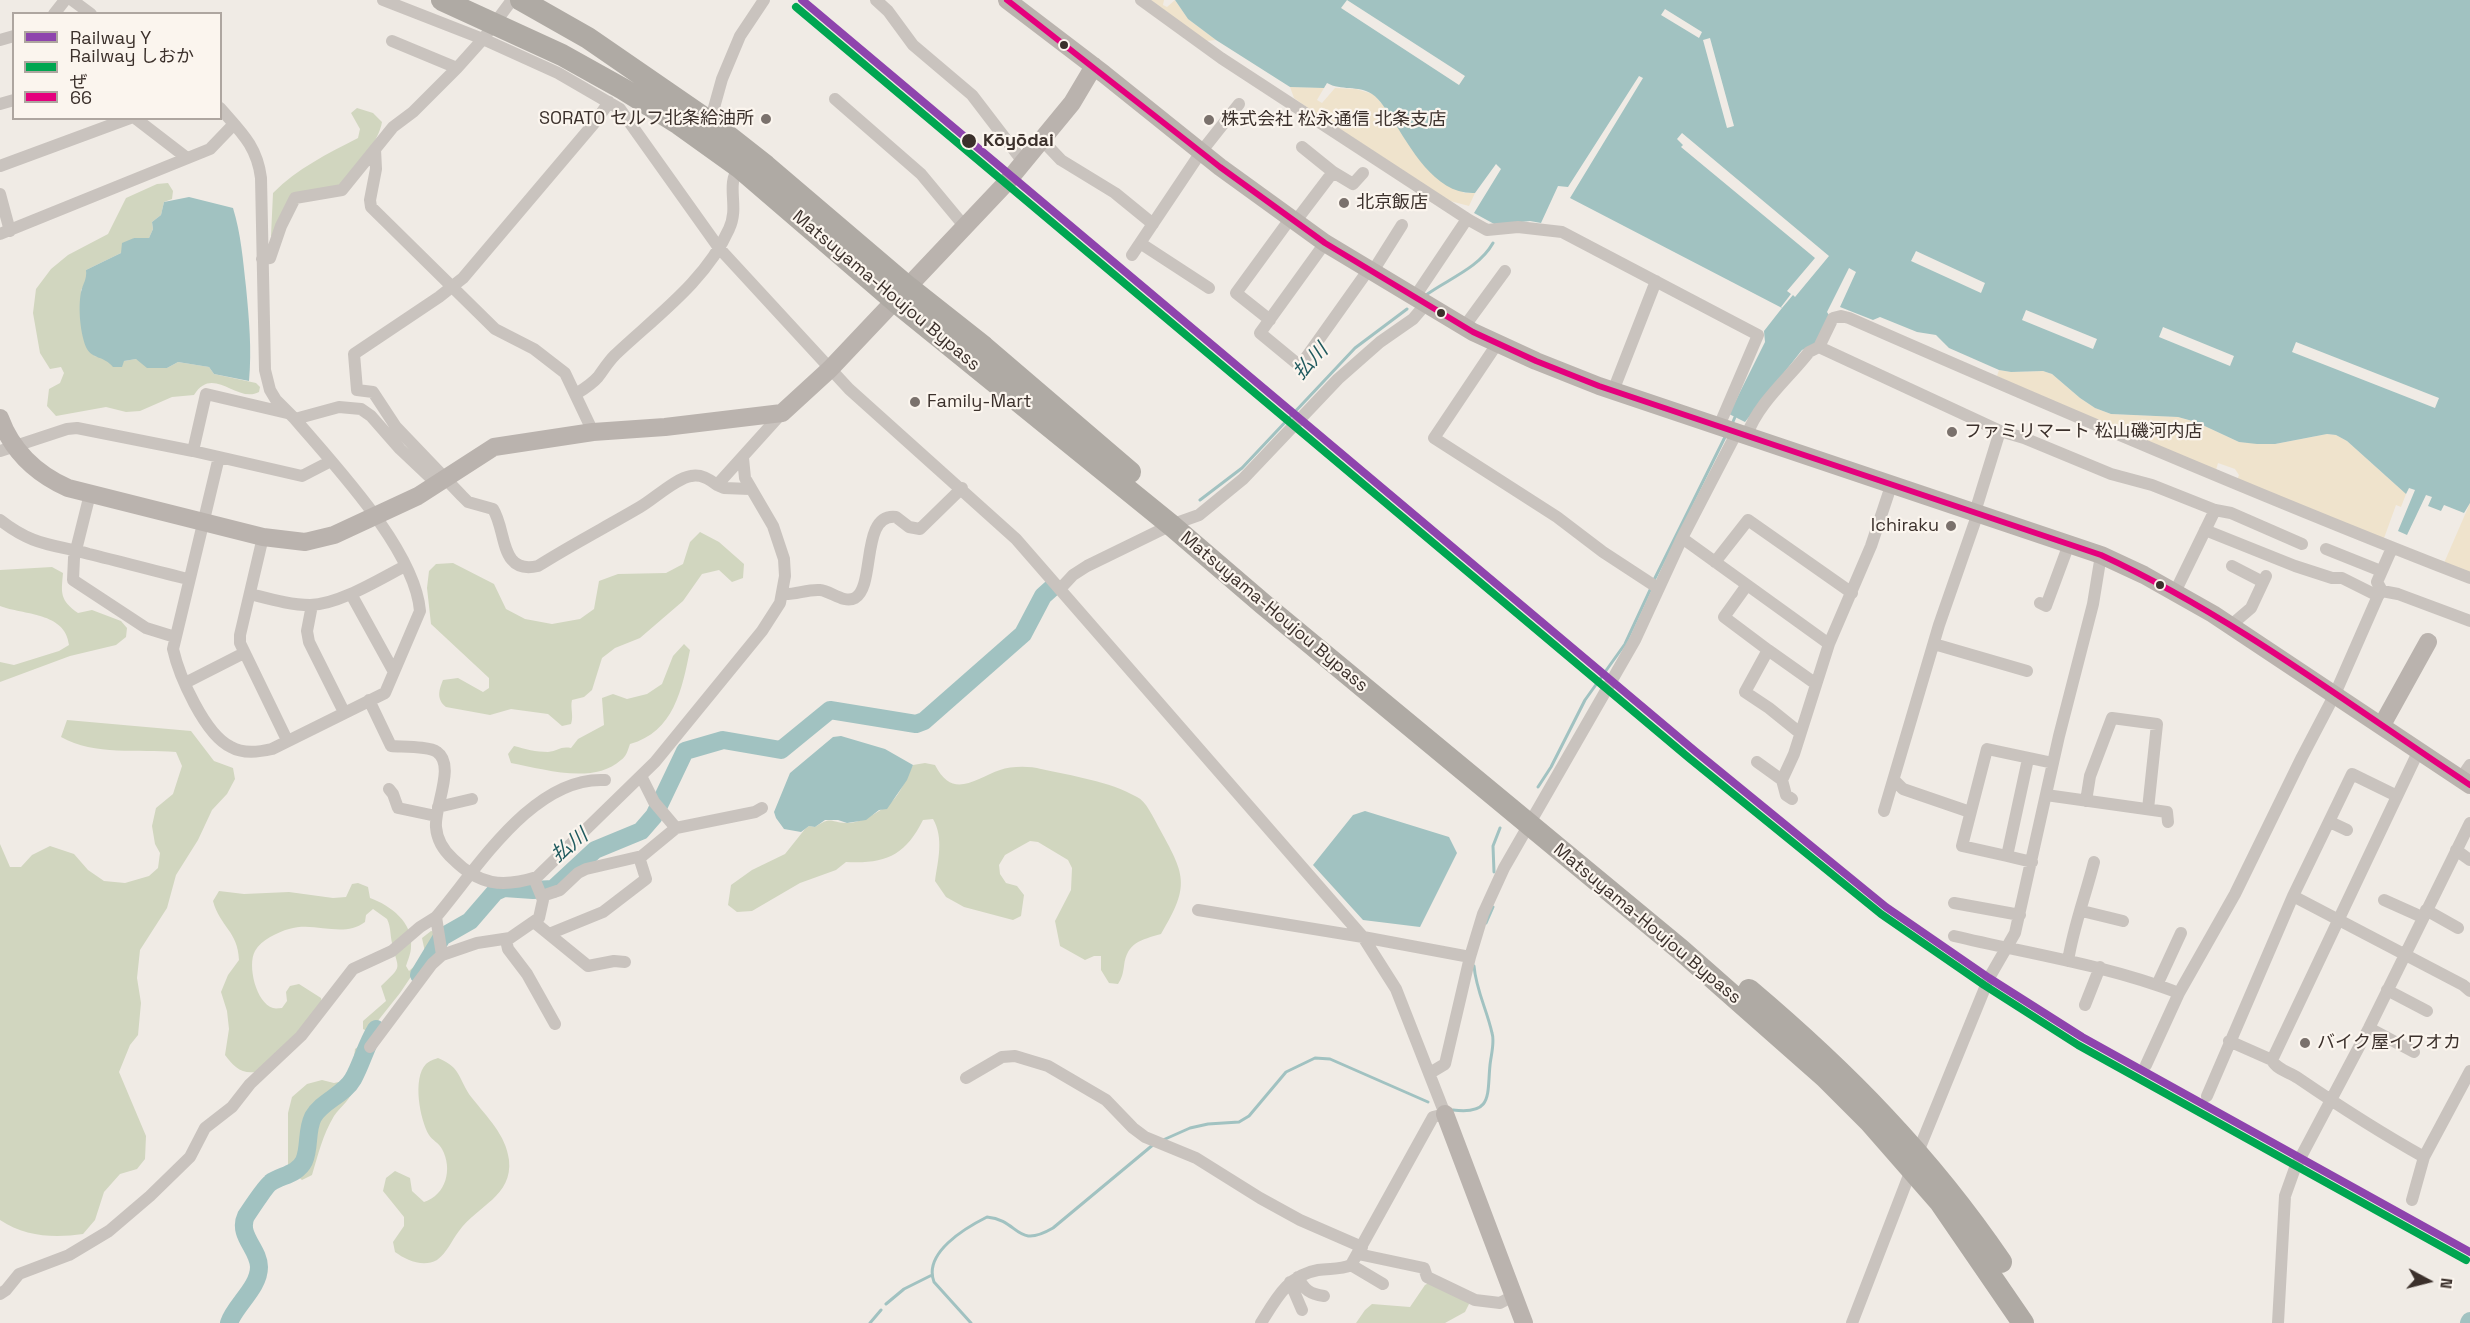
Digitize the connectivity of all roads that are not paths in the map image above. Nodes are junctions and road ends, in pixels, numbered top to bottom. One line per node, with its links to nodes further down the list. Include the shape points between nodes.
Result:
1 (65, 0): 11 (street)
2 (72, 0): 12 (street)
3 (383, 0): 13 (street)
4 (442, 0): 13 (highway, Matsuyama-Houjou Bypass)
5 (512, 0): 13 (street)
6 (521, 0): 23 (highway, Matsuyama-Houjou Bypass, via 588,38)
7 (764, 0): 23 (street, via 740,36)
8 (876, 0): 30 (street, via 913,45 972,95)
9 (1007, 0): 15 (main road)
10 (1141, 0): 36 (street, via 1221,58)
11 (56, 12)
12 (88, 12)
13 (489, 31): 16 (street); 18 (highway, Matsuyama-Houjou Bypass, via 562,54)
14 (392, 41): 16 (street)
15 (1094, 66): 25 (main road, via 1072,103); 28 (main road)
16 (457, 68): 27 (street, via 393,127)
17 (835, 99): 40 (street, via 921,174)
18 (620, 102): 32 (highway, Matsuyama-Houjou Bypass, via 679,124); 44 (street); 50 (street, via 596,121 464,278)
19 (1239, 104): 28 (street)
20 (222, 110): 24 (street)
21 (125, 120): 31 (street)
22 (138, 120): 29 (street)
23 (710, 122): 52 (highway, Matsuyama-Houjou Bypass, via 766,166)
24 (234, 124): 29 (street, via 210,149); 46 (street, via 258,160)
25 (1042, 140): 30 (main road); 38 (street, via 1061,160 1115,193)
26 (1302, 147): 33 (street)
27 (375, 149): 46 (street, via 342,190 294,198 270,258); 50 (street, via 371,207)
28 (1201, 152): 37 (main road); 38 (street)
29 (187, 158): 41 (street)
30 (1024, 163): 40 (main road)
31 (0, 166)
32 (739, 167): 44 (street, via 732,183 735,212); 52 (highway, Matsuyama-Houjou Bypass)
33 (1333, 172): 34 (street, via 1353,184); 37 (street)
34 (1363, 173)
35 (0, 194): 41 (street)
36 (1467, 219): 49 (street, via 1487,230 1518,227 1562,232); 53 (street)
37 (1292, 220): 43 (main road); 54 (street, via 1236,293)
38 (1153, 224): 42 (street)
39 (1402, 225): 47 (street)
40 (965, 226): 52 (main road)
41 (5, 232)
42 (1140, 243): 45 (street); 51 (street)
43 (1325, 243): 47 (main road); 54 (street)
44 (719, 248): 58 (street); 60 (street, via 674,302)
45 (1132, 255)
46 (262, 259): 62 (street, via 266,370 270,390)
47 (1371, 270): 53 (main road); 54 (street, via 1300,366 1260,333)
48 (1505, 271): 55 (street)
49 (1656, 281): 59 (street); 64 (street, via 1758,335)
50 (451, 287): 60 (street, via 495,329 534,348 566,373); 72 (street, via 354,354 357,390 373,392)
51 (1209, 288)
52 (902, 295): 58 (main road); 83 (highway, Matsuyama-Houjou Bypass, via 984,347)
53 (1420, 301): 55 (main road); 83 (street, via 1413,319 1338,379 1243,479 1199,515)
54 (1270, 320)
55 (1464, 327): 56 (main road)
56 (1497, 344): 59 (main road); 100 (street, via 1434,438)
57 (1819, 347): 64 (street, via 1809,352 1750,426); 65 (street); 89 (street, via 1833,318 1849,318)
58 (830, 369): 61 (main road); 75 (street)
59 (1613, 391): 64 (main road)
60 (576, 394): 66 (street)
61 (782, 413): 66 (main road); 70 (street)
62 (291, 416): 68 (street, via 206,394); 71 (street); 72 (street, via 339,407 361,409 400,449)
63 (0, 418): 67 (main road)
64 (1733, 430): 73 (main road); 86 (street)
65 (2000, 431): 78 (street); 79 (street)
66 (593, 432): 72 (main road, via 494,447)
67 (7, 449): 68 (street, via 77,428); 77 (main road, via 49,479)
68 (192, 451): 69 (street)
69 (219, 457): 71 (street, via 302,476); 82 (street)
70 (742, 458): 74 (street); 76 (street)
71 (331, 461): 80 (street)
72 (441, 481): 74 (street, via 468,502 493,509 510,560 529,568 639,508 683,478 703,476); 80 (main road)
73 (1892, 483): 79 (main road); 103 (street)
74 (717, 485): 76 (street)
75 (962, 488): 101 (street, via 1016,539); 107 (street, via 920,529 909,527 896,517 884,519 868,552 862,587 852,600 821,590)
76 (750, 489): 107 (street, via 780,544 785,576)
77 (90, 494): 82 (main road); 91 (street)
78 (2215, 510): 84 (street); 88 (street, via 2231,513)
79 (1977, 512): 87 (main road); 115 (street)
80 (376, 516): 85 (main road, via 321,539 293,542); 94 (street)
81 (0, 520): 91 (street, via 36,543)
82 (202, 522): 85 (main road); 98 (street)
83 (1179, 523): 101 (street, via 1087,566); 148 (highway, Matsuyama-Houjou Bypass)
84 (2205, 530): 102 (street); 104 (street, via 2295,566)
85 (263, 537): 105 (street)
86 (1682, 538): 93 (street); 100 (street)
87 (2069, 544): 92 (main road); 108 (street, via 2046,606)
88 (2302, 544)
89 (2392, 548): 96 (street); 97 (street)
90 (2326, 549): 96 (street)
91 (76, 550): 98 (street); 112 (street, via 72,575 76,584 146,628)
92 (2101, 555): 102 (main road); 131 (street, via 2086,636)
93 (1715, 562): 99 (street); 103 (street, via 1748,520)
94 (405, 566): 106 (street); 119 (street, via 419,598 420,611)
95 (2237, 571): 111 (street, via 2265,579 2251,608)
96 (2381, 571): 104 (street, via 2377,582)
97 (2470, 578)
98 (188, 579): 112 (street)
99 (1747, 585): 114 (street); 116 (street, via 1724,617)
100 (1655, 586): 148 (street, via 1629,650)
101 (1060, 590): 176 (street)
102 (2175, 592): 111 (main road)
103 (1852, 593): 114 (street)
104 (2380, 593): 110 (street, via 2398,594); 122 (street)
105 (250, 594): 109 (street); 117 (street, via 240,635)
106 (351, 594): 109 (street); 119 (street)
107 (783, 594): 132 (street, via 762,632)
108 (2040, 603)
109 (312, 605): 124 (street, via 309,642)
110 (2470, 621)
111 (2230, 626): 122 (main road)
112 (175, 637): 120 (street, via 176,664)
113 (2428, 642): 125 (main road)
114 (1829, 644): 121 (street)
115 (1934, 644): 118 (street); 136 (street)
116 (1768, 650): 121 (street); 126 (street, via 1745,692)
117 (244, 653): 120 (street); 127 (street)
118 (2027, 671)
119 (393, 672): 123 (street, via 385,693)
120 (185, 683): 127 (street, via 221,742 233,748 260,751)
121 (1816, 684): 126 (street)
122 (2335, 694): 125 (main road); 189 (street, via 2235,894)
123 (369, 700): 124 (street); 145 (street, via 391,746 436,751 442,757 446,768)
124 (344, 712): 127 (street)
125 (2382, 726): 128 (main road)
126 (1800, 733): 135 (street)
127 (287, 740)
128 (2419, 750): 133 (main road); 139 (street)
129 (2028, 759): 131 (street); 147 (street, via 1987,749); 155 (street)
130 (1757, 762): 135 (street)
131 (2053, 763): 138 (street)
132 (641, 776): 152 (street, via 657,807); 161 (street, via 546,869)
133 (2467, 776)
134 (605, 780): 160 (street, via 570,787 543,800 522,815)
135 (1782, 780): 141 (street, via 1786,795)
136 (1894, 780): 146 (street); 147 (street, via 1903,789)
137 (389, 789): 145 (street, via 398,808)
138 (2046, 795): 142 (street, via 2072,804); 158 (street)
139 (2397, 796): 150 (street, via 2352,774); 171 (street)
140 (472, 799): 145 (street)
141 (1792, 799)
142 (2086, 801): 144 (street); 144 (street, via 2090,776 2112,718 2157,724)
143 (762, 808): 152 (street)
144 (2148, 809): 149 (street, via 2167,812)
145 (437, 811): 160 (street, via 439,843)
146 (1884, 811)
147 (1970, 812): 155 (street, via 1962,846)
148 (1534, 818): 182 (street, via 1500,877); 206 (highway, Matsuyama-Houjou Bypass, via 1837,1066)
149 (2168, 822)
150 (2330, 822): 153 (street); 162 (street)
151 (2470, 823): 154 (street)
152 (676, 828): 156 (street)
153 (2347, 830)
154 (2456, 850): 157 (street); 167 (street)
155 (2007, 856): 158 (street)
156 (639, 857): 161 (street, via 586,869 560,891); 174 (street, via 646,879 603,912)
157 (2470, 860)
158 (2032, 862): 168 (street)
159 (2096, 867): 166 (street)
160 (470, 874): 161 (street, via 489,882); 169 (street)
161 (539, 889): 172 (street, via 542,910)
162 (2293, 896): 171 (street); 194 (street)
163 (2384, 900): 167 (street)
164 (1954, 903): 168 (street)
165 (1197, 910): 176 (street)
166 (2082, 911): 170 (street); 183 (street)
167 (2424, 914): 173 (street); 181 (street)
168 (2020, 915): 180 (street)
169 (435, 917): 179 (street); 212 (street, via 392,951 353,969 301,1036 250,1084 232,1107 205,1128 190,1157 109,1232 69,1255 19,1274)
170 (2120, 918)
171 (2338, 921): 181 (street); 197 (street)
172 (534, 922): 174 (street); 178 (street)
173 (2458, 928)
174 (549, 934): 184 (street, via 588,966)
175 (1954, 936): 180 (street)
176 (1364, 937): 182 (street); 200 (street, via 1396,989)
177 (2176, 937): 186 (street)
178 (506, 940): 179 (street); 192 (street)
179 (440, 944): 195 (street, via 432,964)
180 (2008, 949): 183 (street); 206 (street, via 1989,978)
181 (2404, 955): 187 (street); 188 (street)
182 (1470, 957): 200 (street, via 1445,1064)
183 (2068, 960): 185 (street)
184 (625, 962)
185 (2100, 967): 186 (street); 190 (street)
186 (2157, 985): 189 (street)
187 (2387, 990): 191 (street); 193 (street)
188 (2470, 991)
189 (2179, 993): 198 (street)
190 (2085, 1005)
191 (2427, 1011)
192 (555, 1024)
193 (2369, 1028): 196 (street); 203 (street)
194 (2229, 1041): 197 (street); 202 (street)
195 (370, 1047)
196 (2414, 1052)
197 (2272, 1060): 203 (street, via 2274,1065)
198 (2146, 1065)
199 (2470, 1071): 205 (street)
200 (1430, 1074): 204 (street)
201 (966, 1078): 208 (street, via 1002,1057 1015,1056 1048,1066 1106,1100 1145,1137 1196,1158)
202 (2206, 1096)
203 (2330, 1099): 205 (street); 221 (street, via 2285,1196)
204 (1445, 1114): 208 (street, via 1433,1117); 214 (main road)
205 (2424, 1157): 207 (street)
206 (1915, 1161): 218 (street); 219 (highway, Matsuyama-Houjou Bypass); 220 (highway, Matsuyama-Houjou Bypass, via 1977,1227)
207 (2412, 1200)
208 (1360, 1251): 209 (street); 214 (street, via 1424,1268 1427,1277 1475,1300 1500,1303)
209 (1351, 1265): 210 (street, via 1337,1270 1320,1269); 211 (street)
210 (1294, 1279): 213 (street, via 1313,1294); 215 (street); 216 (street)
211 (1383, 1284)
212 (0, 1294)
213 (1324, 1296)
214 (1513, 1296): 217 (main road)
215 (1302, 1310)
216 (1261, 1323)
217 (1524, 1323)
218 (1852, 1323)
219 (2023, 1323)
220 (2040, 1323)
221 (2278, 1323)

